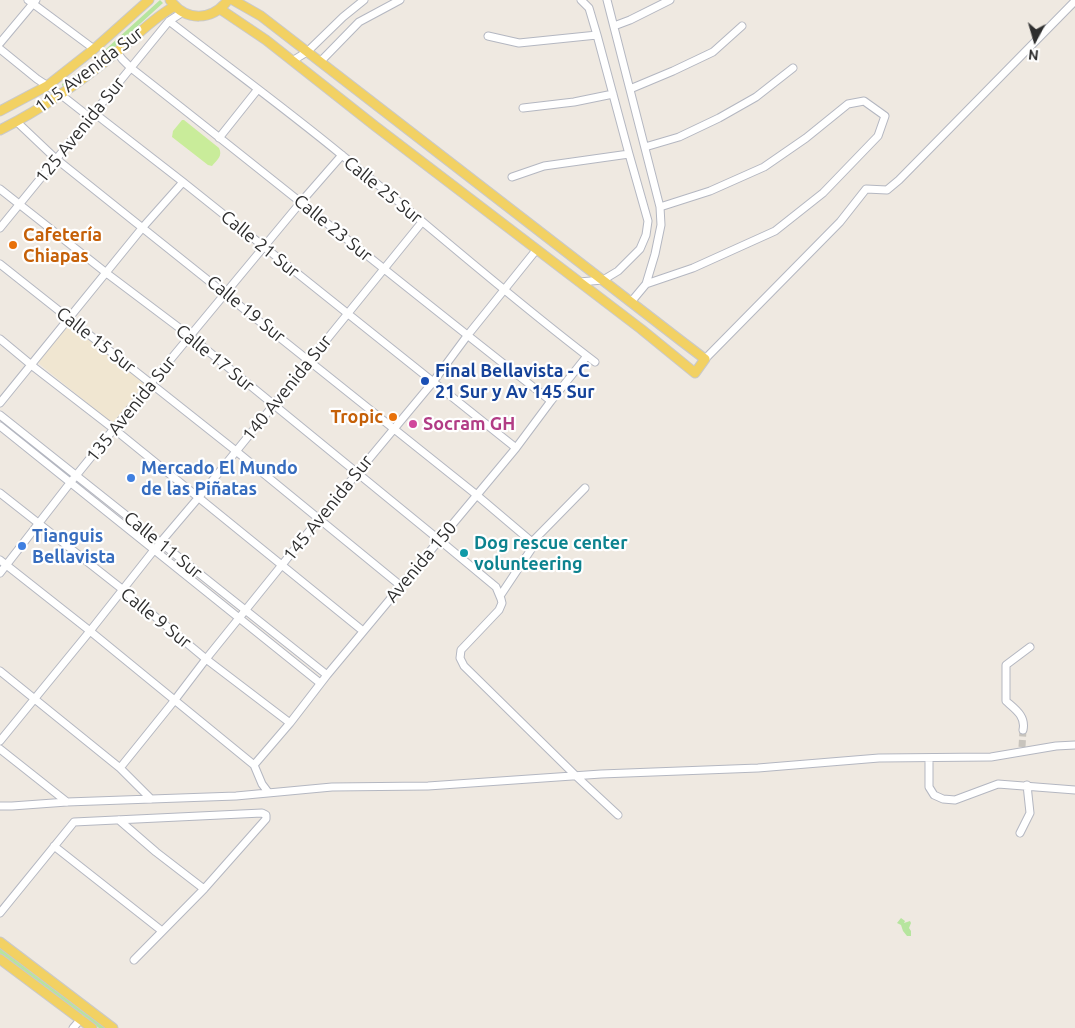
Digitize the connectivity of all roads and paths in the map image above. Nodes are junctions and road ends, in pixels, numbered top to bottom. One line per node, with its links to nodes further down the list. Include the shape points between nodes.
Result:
1 (148, 0): 21 (main road, 115 Avenida Sur)
2 (228, 0): 12 (main road)
3 (233, 0): 23 (main road)
4 (364, 0): 23 (street)
5 (400, 0): 25 (street, via 359,22)
6 (581, 0): 17 (street, via 589,8)
7 (607, 0): 15 (street)
8 (670, 0): 15 (street)
9 (33, 1): 19 (street); 21 (street)
10 (1075, 1): 71 (street, via 899,180 886,190 866,189 840,222)
11 (173, 3): 13 (main road); 22 (main road, 115 Avenida Sur)
12 (220, 9): 13 (main road, via 206,16); 24 (main road)
13 (183, 12): 14 (street, 125 Avenida Sur)
14 (169, 21): 26 (street, 125 Avenida Sur); 29 (street, Calle 25 Sur)
15 (614, 26): 30 (street)
16 (742, 26): 30 (street, via 713,52)
17 (598, 34): 18 (street, via 519,42); 32 (street)
18 (488, 36)
19 (0, 43)
20 (0, 49): 28 (street, Calle 21 Sur)
21 (94, 49): 28 (main road, 115 Avenida Sur)
22 (117, 52): 26 (street, Calle 23 Sur); 31 (main road, 115 Avenida Sur)
23 (307, 52): 24 (street); 25 (main road)
24 (292, 61): 44 (main road)
25 (320, 62): 40 (main road)
26 (131, 68): 35 (street, 125 Avenida Sur); 38 (street, Calle 23 Sur)
27 (793, 68): 39 (street, via 756,97 720,118)
28 (47, 86): 31 (street, Calle 21 Sur); 34 (main road, 115 Avenida Sur)
29 (258, 89): 38 (street); 42 (street, Calle 25 Sur)
30 (630, 89): 39 (street)
31 (60, 94): 35 (street, Calle 21 Sur); 36 (main road, 115 Avenida Sur)
32 (613, 94): 33 (street); 41 (street)
33 (523, 108)
34 (0, 111)
35 (90, 118): 43 (street, 125 Avenida Sur); 46 (street, Calle 21 Sur, via 98,116)
36 (17, 122): 37 (main road, 115 Avenida Sur); 43 (street, Calle 19 Sur)
37 (0, 130)
38 (219, 138): 48 (street, Calle 23 Sur)
39 (644, 147): 50 (street)
40 (436, 152): 44 (main road); 59 (main road)
41 (629, 154): 45 (street, via 544,166); 59 (street, via 648,221 646,236 640,249 618,271)
42 (342, 155): 48 (street, 135 Avenida Sur); 51 (street, Calle 25 Sur)
43 (57, 159): 49 (street, 125 Avenida Sur); 52 (street, Calle 19 Sur)
44 (431, 168): 55 (main road)
45 (512, 177)
46 (183, 182): 52 (street); 54 (street, Calle 21 Sur)
47 (0, 189): 49 (street, Calle 17 Sur)
48 (301, 202): 54 (street, 135 Avenida Sur); 57 (street, Calle 23 Sur)
49 (19, 204): 53 (street, 125 Avenida Sur); 58 (street, Calle 17 Sur)
50 (660, 207): 61 (street, via 661,225); 61 (street, via 710,191 764,167 848,104 864,101 885,116 878,136 823,193 775,231 693,268)
51 (422, 222): 57 (street, 140 Avenida Sur); 62 (street, Calle 25 Sur)
52 (143, 227): 58 (street); 63 (street, Calle 19 Sur)
53 (0, 228)
54 (264, 247): 63 (street, 135 Avenida Sur); 65 (street, Calle 21 Sur)
55 (537, 249): 60 (main road); 62 (street, 145 Avenida Sur)
56 (0, 264): 66 (street, Calle 15 Sur)
57 (385, 269): 65 (street, 140 Avenida Sur); 67 (street, Calle 23 Sur)
58 (105, 272): 66 (street); 68 (street, Calle 17 Sur)
59 (602, 280): 60 (street); 64 (main road)
60 (579, 282): 71 (main road, via 695,373)
61 (646, 284): 64 (street)
62 (505, 290): 67 (street, 145 Avenida Sur); 70 (street, Calle 25 Sur)
63 (226, 294): 68 (street, 135 Avenida Sur); 72 (street, Calle 19 Sur)
64 (631, 302): 71 (main road)
65 (347, 314): 72 (street, 140 Avenida Sur); 75 (street, Calle 21 Sur)
66 (68, 318): 74 (street); 76 (street, Calle 15 Sur)
67 (467, 336): 75 (street, 145 Avenida Sur); 77 (street, Calle 23 Sur)
68 (190, 337): 76 (street, 135 Avenida Sur); 79 (street, Calle 17 Sur)
69 (0, 339): 74 (street)
70 (587, 356): 73 (street, Calle 25 Sur); 77 (street, Avenida 150)
71 (705, 359)
72 (309, 361): 79 (street, 140 Avenida Sur); 83 (street, Calle 19 Sur)
73 (595, 362)
74 (31, 365): 78 (street); 82 (street)
75 (433, 382): 83 (street, 145 Avenida Sur); 84 (street, Calle 21 Sur)
76 (151, 383): 82 (street, 135 Avenida Sur); 85 (street, Calle 15 Sur)
77 (551, 401): 84 (street, Avenida 150)
78 (0, 403)
79 (273, 405): 85 (street, 140 Avenida Sur); 86 (street, Calle 17 Sur)
80 (0, 415): 87 (street, Calle 11 Sur)
81 (0, 426): 88 (street, Calle 11 Sur)
82 (114, 429): 87 (street, 135 Avenida Sur); 92 (street)
83 (394, 429): 86 (street, 145 Avenida Sur); 91 (street, Calle 19 Sur)
84 (516, 448): 91 (street, Avenida 150)
85 (236, 451): 92 (street, 140 Avenida Sur); 93 (street, Calle 15 Sur)
86 (357, 473): 93 (street, 145 Avenida Sur); 95 (street, Calle 17 Sur)
87 (76, 476): 88 (street, 135 Avenida Sur); 96 (street, Calle 11 Sur)
88 (70, 483): 94 (street, 135 Avenida Sur); 98 (street, Calle 11 Sur)
89 (585, 488): 97 (street)
90 (0, 493): 94 (street, Calle 9 Sur)
91 (476, 495): 95 (street, Avenida 150); 97 (street)
92 (198, 497): 96 (street, 140 Avenida Sur); 100 (street)
93 (319, 519): 100 (street, 145 Avenida Sur); 102 (street, Calle 15 Sur)
94 (40, 524): 99 (street, 135 Avenida Sur); 103 (street, Calle 9 Sur)
95 (440, 540): 102 (street, Avenida 150); 104 (street, Calle 17 Sur, via 496,588)
96 (160, 542): 98 (street, 140 Avenida Sur); 105 (street, Calle 11 Sur)
97 (532, 542): 104 (street, via 532,548)
98 (154, 550): 103 (street, 140 Avenida Sur); 106 (street, Calle 11 Sur)
99 (3, 563): 101 (street, 135 Avenida Sur); 107 (street)
100 (282, 565): 105 (street, 145 Avenida Sur); 108 (street)
101 (0, 573)
102 (401, 586): 108 (street, Avenida 150)
103 (122, 590): 107 (street, 140 Avenida Sur); 110 (street, Calle 9 Sur)
104 (500, 596): 124 (street, via 499,610 464,646 460,655 462,662)
105 (245, 611): 106 (street, 145 Avenida Sur); 112 (street, Calle 11 Sur)
106 (239, 617): 110 (street, 145 Avenida Sur); 113 (street, Calle 11 Sur)
107 (90, 631): 114 (street, 140 Avenida Sur); 115 (street)
108 (363, 631): 112 (street, Avenida 150)
109 (1030, 647): 117 (street, via 1006,665 1006,701 1020,713)
110 (206, 659): 115 (street, 145 Avenida Sur); 116 (street, Calle 9 Sur)
111 (0, 671): 114 (street)
112 (327, 675): 113 (street, Avenida 150)
113 (320, 683): 116 (street, Avenida 150)
114 (34, 699): 118 (street, 140 Avenida Sur); 123 (street)
115 (174, 701): 122 (street); 123 (street, 145 Avenida Sur)
116 (290, 724): 122 (street, Avenida 150)
117 (1023, 730)
118 (0, 741)
119 (1075, 745): 121 (street, via 1021,749 991,757)
120 (0, 749): 129 (street)
121 (928, 758): 124 (street, via 879,758 758,768); 125 (street, via 928,787 943,799 955,800 998,784)
122 (254, 766): 127 (street)
123 (120, 768): 128 (street)
124 (576, 776): 127 (street); 131 (street)
125 (1027, 786): 126 (street); 133 (street, via 1030,813)
126 (1075, 790)
127 (268, 792): 128 (street)
128 (151, 799): 129 (street)
129 (67, 802): 130 (street)
130 (0, 806)
131 (618, 815)
132 (120, 820): 134 (street, via 74,822); 135 (street); 135 (street, via 266,814 266,819)
133 (1020, 833)
134 (54, 846): 136 (street); 137 (street)
135 (204, 889): 137 (street)
136 (0, 913)
137 (162, 932): 140 (street)
138 (0, 942): 144 (main road)
139 (0, 959): 141 (main road)
140 (134, 960)
141 (81, 1019): 142 (street); 143 (main road)
142 (73, 1028)
143 (92, 1028)
144 (113, 1028)

